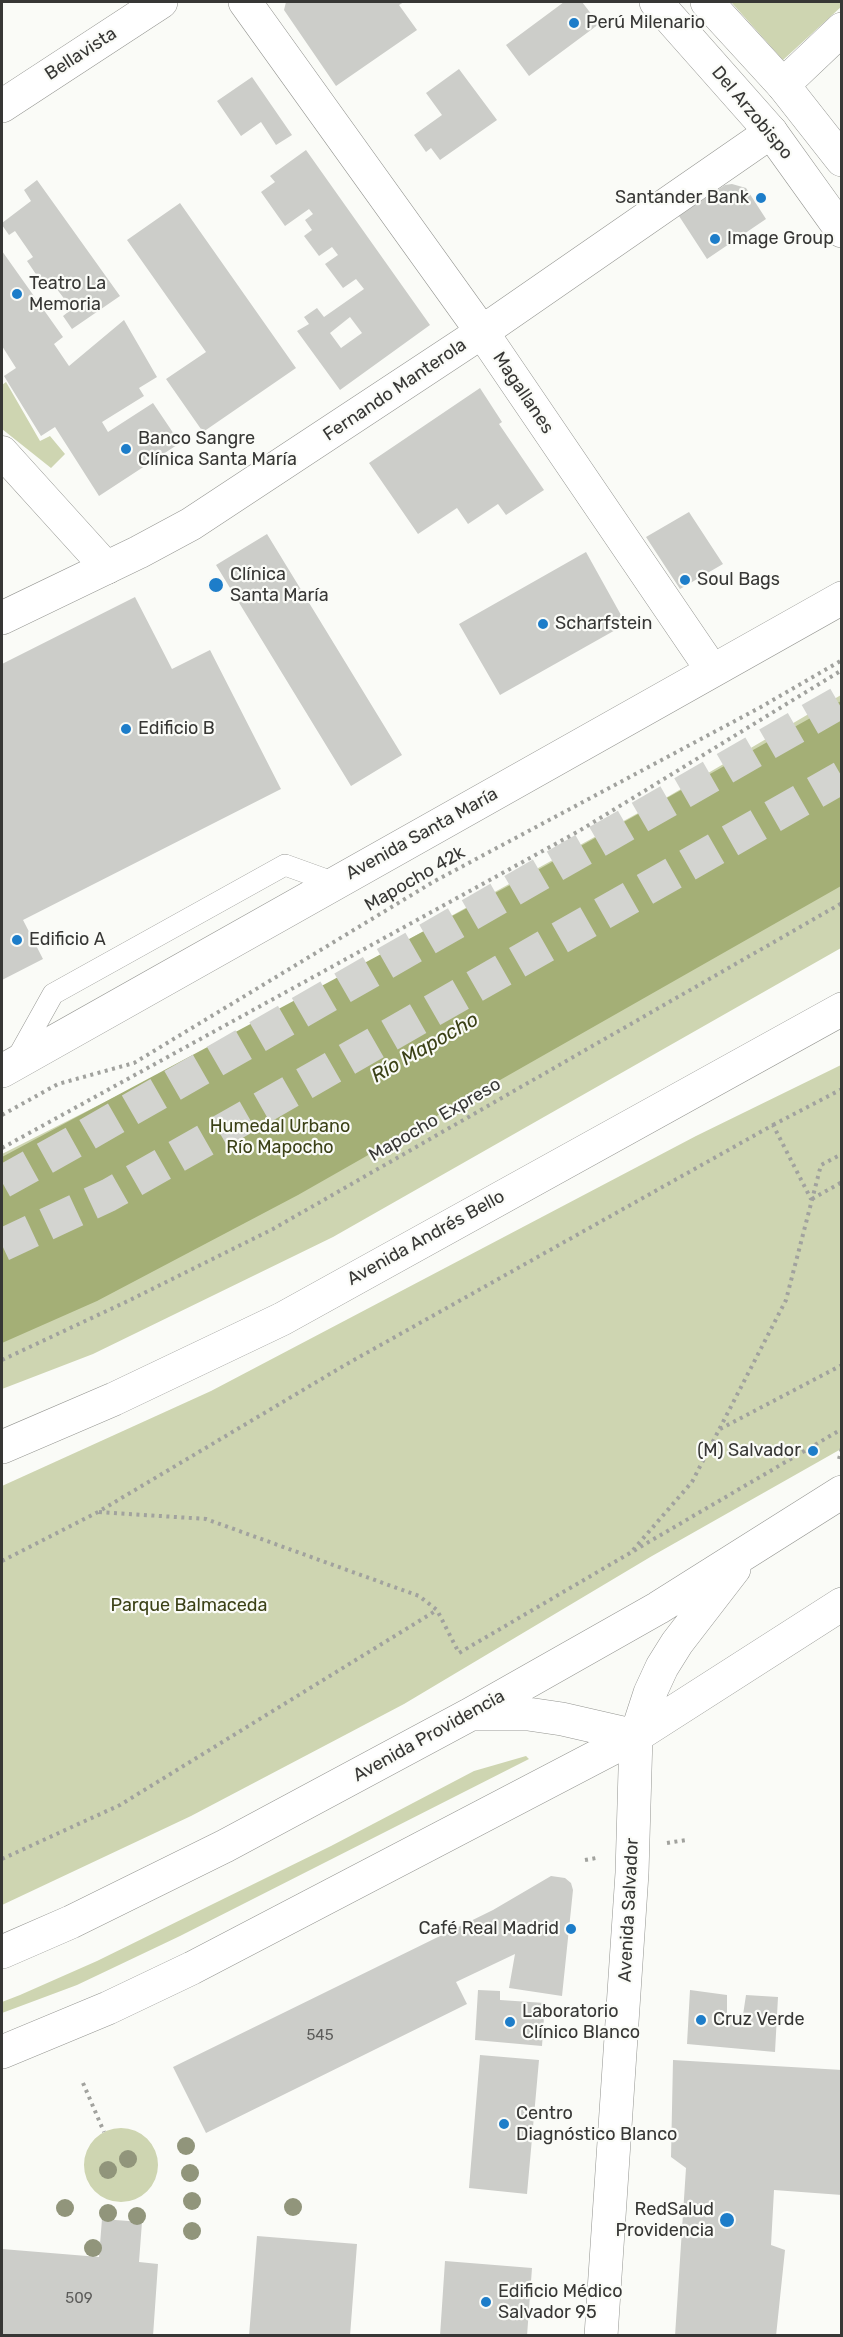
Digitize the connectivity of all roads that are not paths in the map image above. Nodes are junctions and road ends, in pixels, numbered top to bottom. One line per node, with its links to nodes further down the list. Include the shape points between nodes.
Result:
1 (161, 2): 7 (main road, Bellavista)
2 (245, 2): 11 (main road, Magallanes)
3 (656, 2): 8 (main road, Del Arzobispo)
4 (707, 2): 6 (main road)
5 (842, 29): 6 (main road)
6 (783, 85): 9 (main road)
7 (2, 106)
8 (771, 132): 10 (main road, Del Arzobispo); 11 (main road, Fernando Manterola)
9 (842, 160)
10 (842, 231)
11 (482, 332): 13 (main road, Fernando Manterola, via 191,524); 16 (main road, Magallanes)
12 (2, 452): 13 (street)
13 (107, 568): 15 (main road, Fernando Manterola)
14 (842, 598): 16 (main road, Avenida Santa María)
15 (2, 618)
16 (712, 670): 18 (main road, Avenida Santa María)
17 (842, 1009): 19 (main road, Avenida Andrés Bello, via 282,1319)
18 (7, 1068)
19 (2, 1447)
20 (842, 1492): 21 (main road, Avenida Providencia)
21 (748, 1551): 23 (main road, Avenida Providencia, via 658,1608); 24 (main road, Avenida Salvador, via 677,1643 650,1693)
22 (842, 1604): 24 (main road)
23 (469, 1715): 24 (main road, via 528,1714); 25 (main road, Avenida Providencia, via 225,1846)
24 (636, 1736): 26 (main road, via 192,1968); 27 (main road, Avenida Salvador, via 632,1873)
25 (2, 1952)
26 (2, 2052)
27 (601, 2336)

